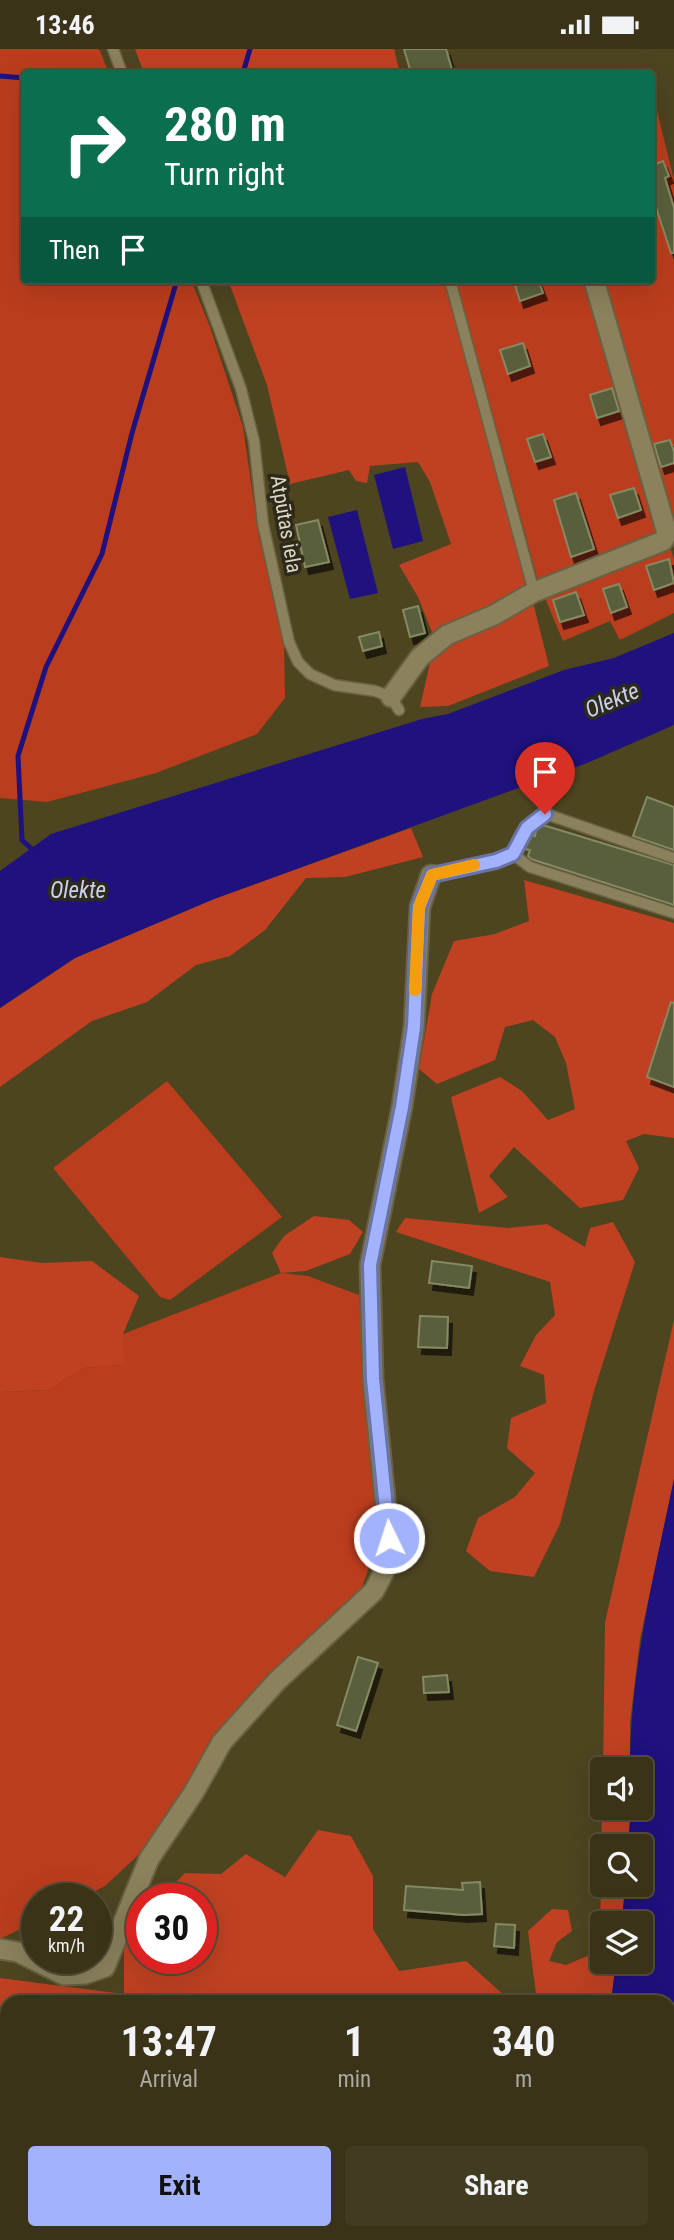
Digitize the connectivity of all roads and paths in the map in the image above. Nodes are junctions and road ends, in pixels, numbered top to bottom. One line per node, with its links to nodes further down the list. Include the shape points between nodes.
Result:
1 (113, 49): 2 (lane)
2 (121, 70)
3 (202, 284): 7 (lane, Atpūtas iela, via 241,389 254,441 263,524 289,642 298,662 310,674 334,685 375,691)
4 (451, 284): 6 (lane)
5 (595, 284): 6 (street, via 667,533 663,541)
6 (534, 592): 7 (street, via 447,635 420,657)
7 (395, 703)
8 (513, 854): 9 (lane, via 527,828 545,814); 10 (lane); 11 (lane, via 530,867)
9 (674, 858)
10 (432, 875): 12 (street, via 419,907 414,1027 370,1265 373,1379 389,1538 386,1567 374,1591 277,1681 222,1742 149,1859 105,1966 85,1974 64,1975 18,1952)
11 (674, 913)
12 (0, 1949)

